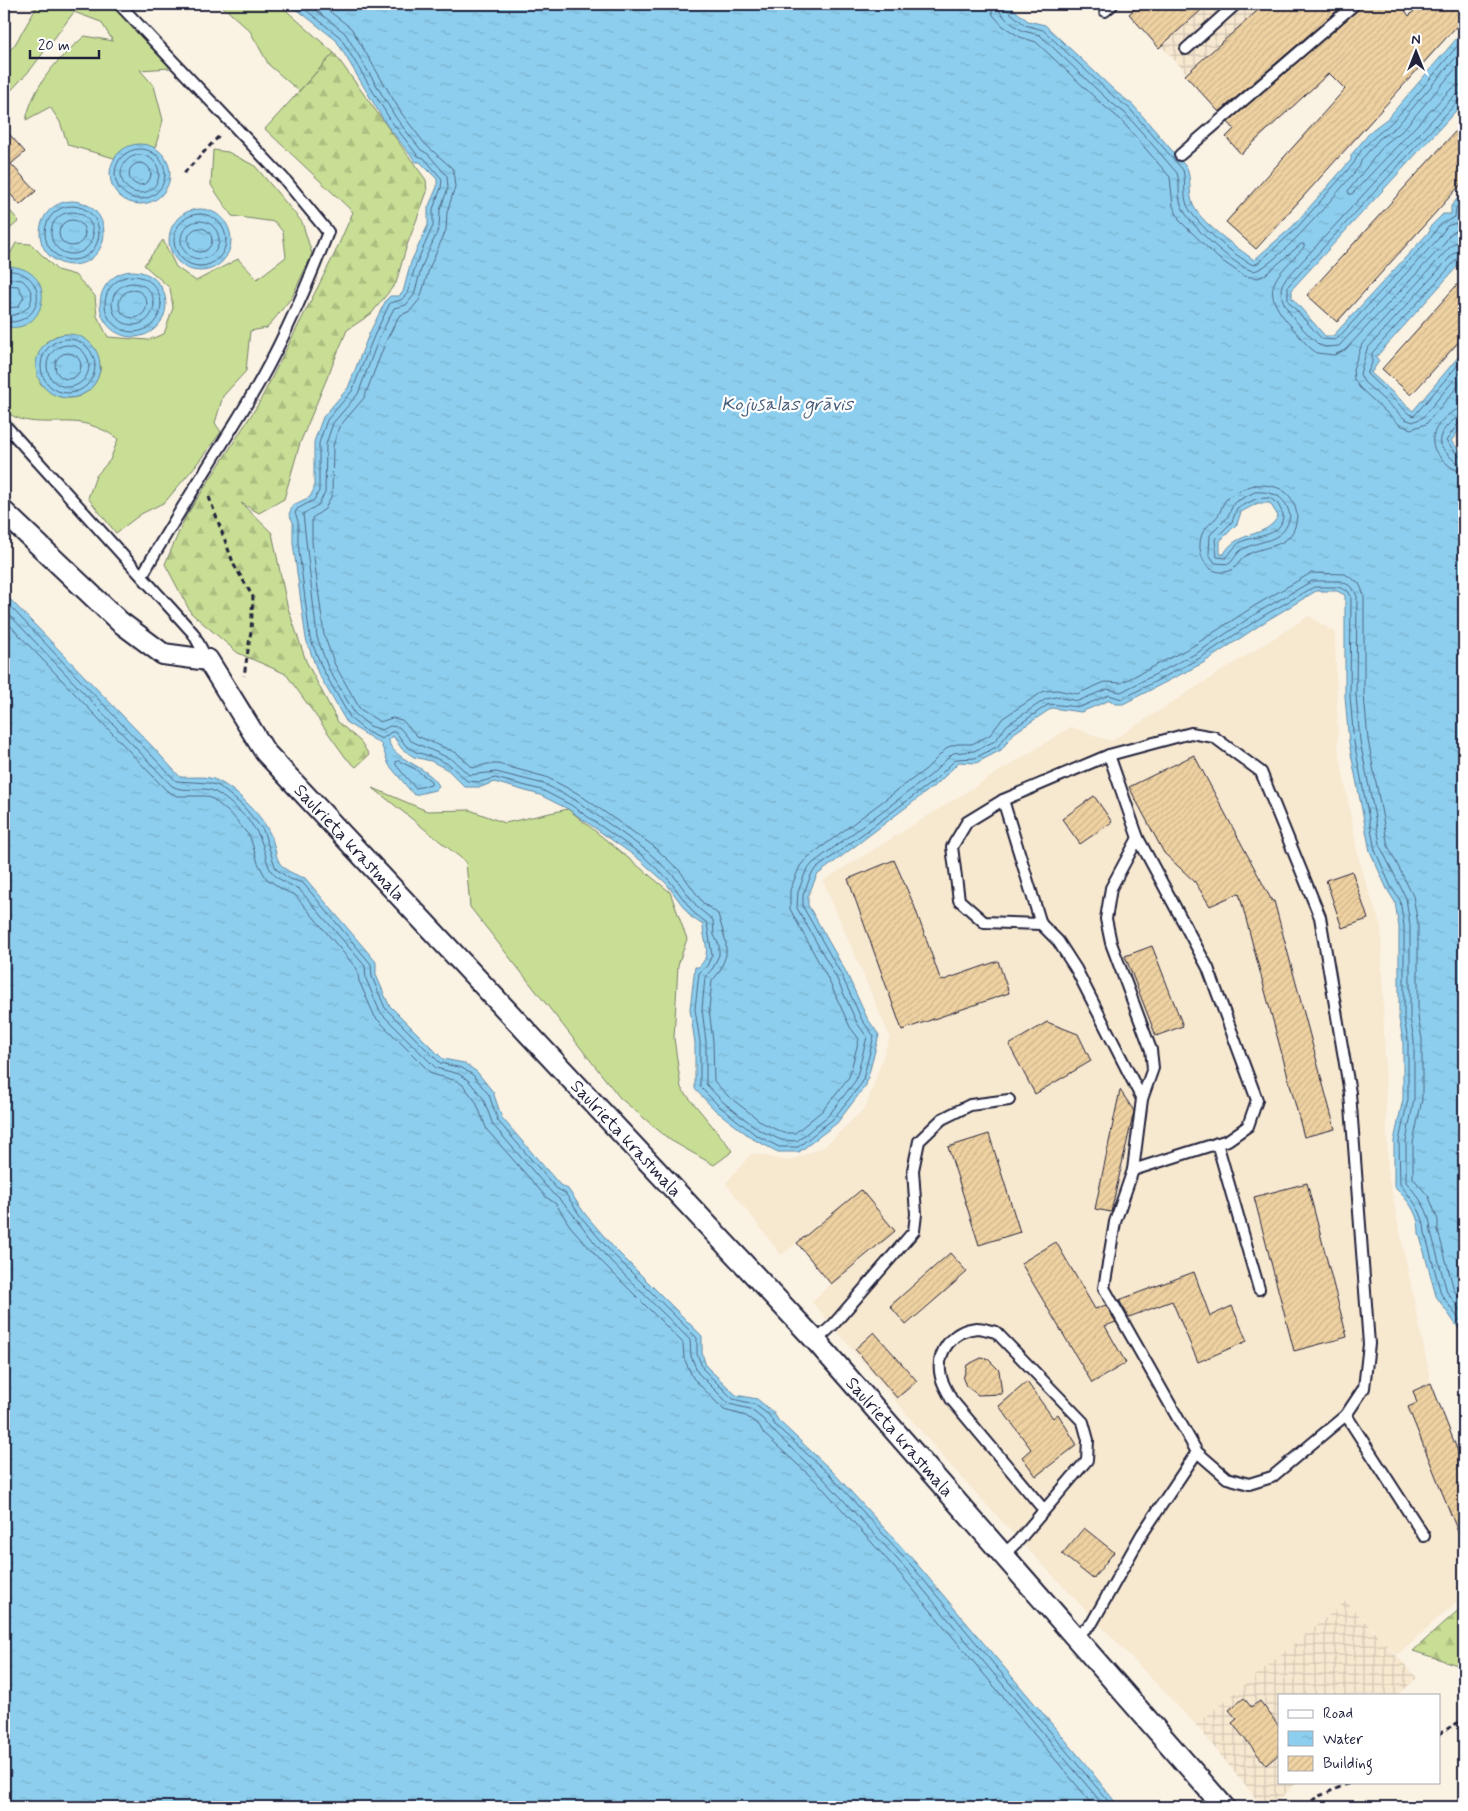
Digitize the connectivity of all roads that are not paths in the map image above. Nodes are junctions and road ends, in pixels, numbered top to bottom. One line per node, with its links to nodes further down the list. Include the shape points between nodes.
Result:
1 (119, 4): 8 (lane, via 286,181 328,232 302,298 254,391)
2 (1236, 4): 4 (lane)
3 (1355, 4): 5 (lane)
4 (1186, 49)
5 (1180, 155)
6 (4, 424): 8 (lane)
7 (4, 512): 9 (street, via 120,622 163,654)
8 (142, 576): 9 (lane, via 193,633)
9 (208, 660): 19 (street, Saulrieta krastmala, via 265,752)
10 (1109, 756): 11 (lane); 12 (lane); 20 (lane, via 1191,733 1214,737 1261,772 1320,917 1350,1093 1369,1344 1364,1388)
11 (1003, 800): 13 (lane); 13 (lane, via 967,822 952,847 959,900 984,922)
12 (1138, 838): 14 (lane, via 1111,888 1106,919 1111,943 1152,1050 1153,1068); 16 (lane, via 1208,968 1257,1100 1248,1126)
13 (1041, 924): 14 (lane, via 1058,940 1076,969)
14 (1142, 1099): 17 (lane)
15 (1009, 1100): 19 (lane, via 970,1105 942,1119 919,1141 913,1170 914,1231)
16 (1217, 1144): 17 (lane); 18 (lane)
17 (1132, 1170): 21 (lane, via 1115,1222 1104,1288)
18 (1259, 1289)
19 (816, 1342): 24 (street, Saulrieta krastmala)
20 (1346, 1415): 21 (lane, via 1272,1477 1249,1484 1227,1478); 23 (lane)
21 (1197, 1452): 25 (lane, via 1142,1534 1092,1623)
22 (1044, 1510): 22 (lane, via 951,1399 941,1377 940,1360 948,1342 962,1331 979,1328 996,1332 1083,1422 1088,1440 1087,1460); 24 (lane)
23 (1424, 1536)
24 (1003, 1555): 25 (street, Saulrieta krastmala)
25 (1075, 1637): 26 (street, Saulrieta krastmala)
26 (1224, 1807)

